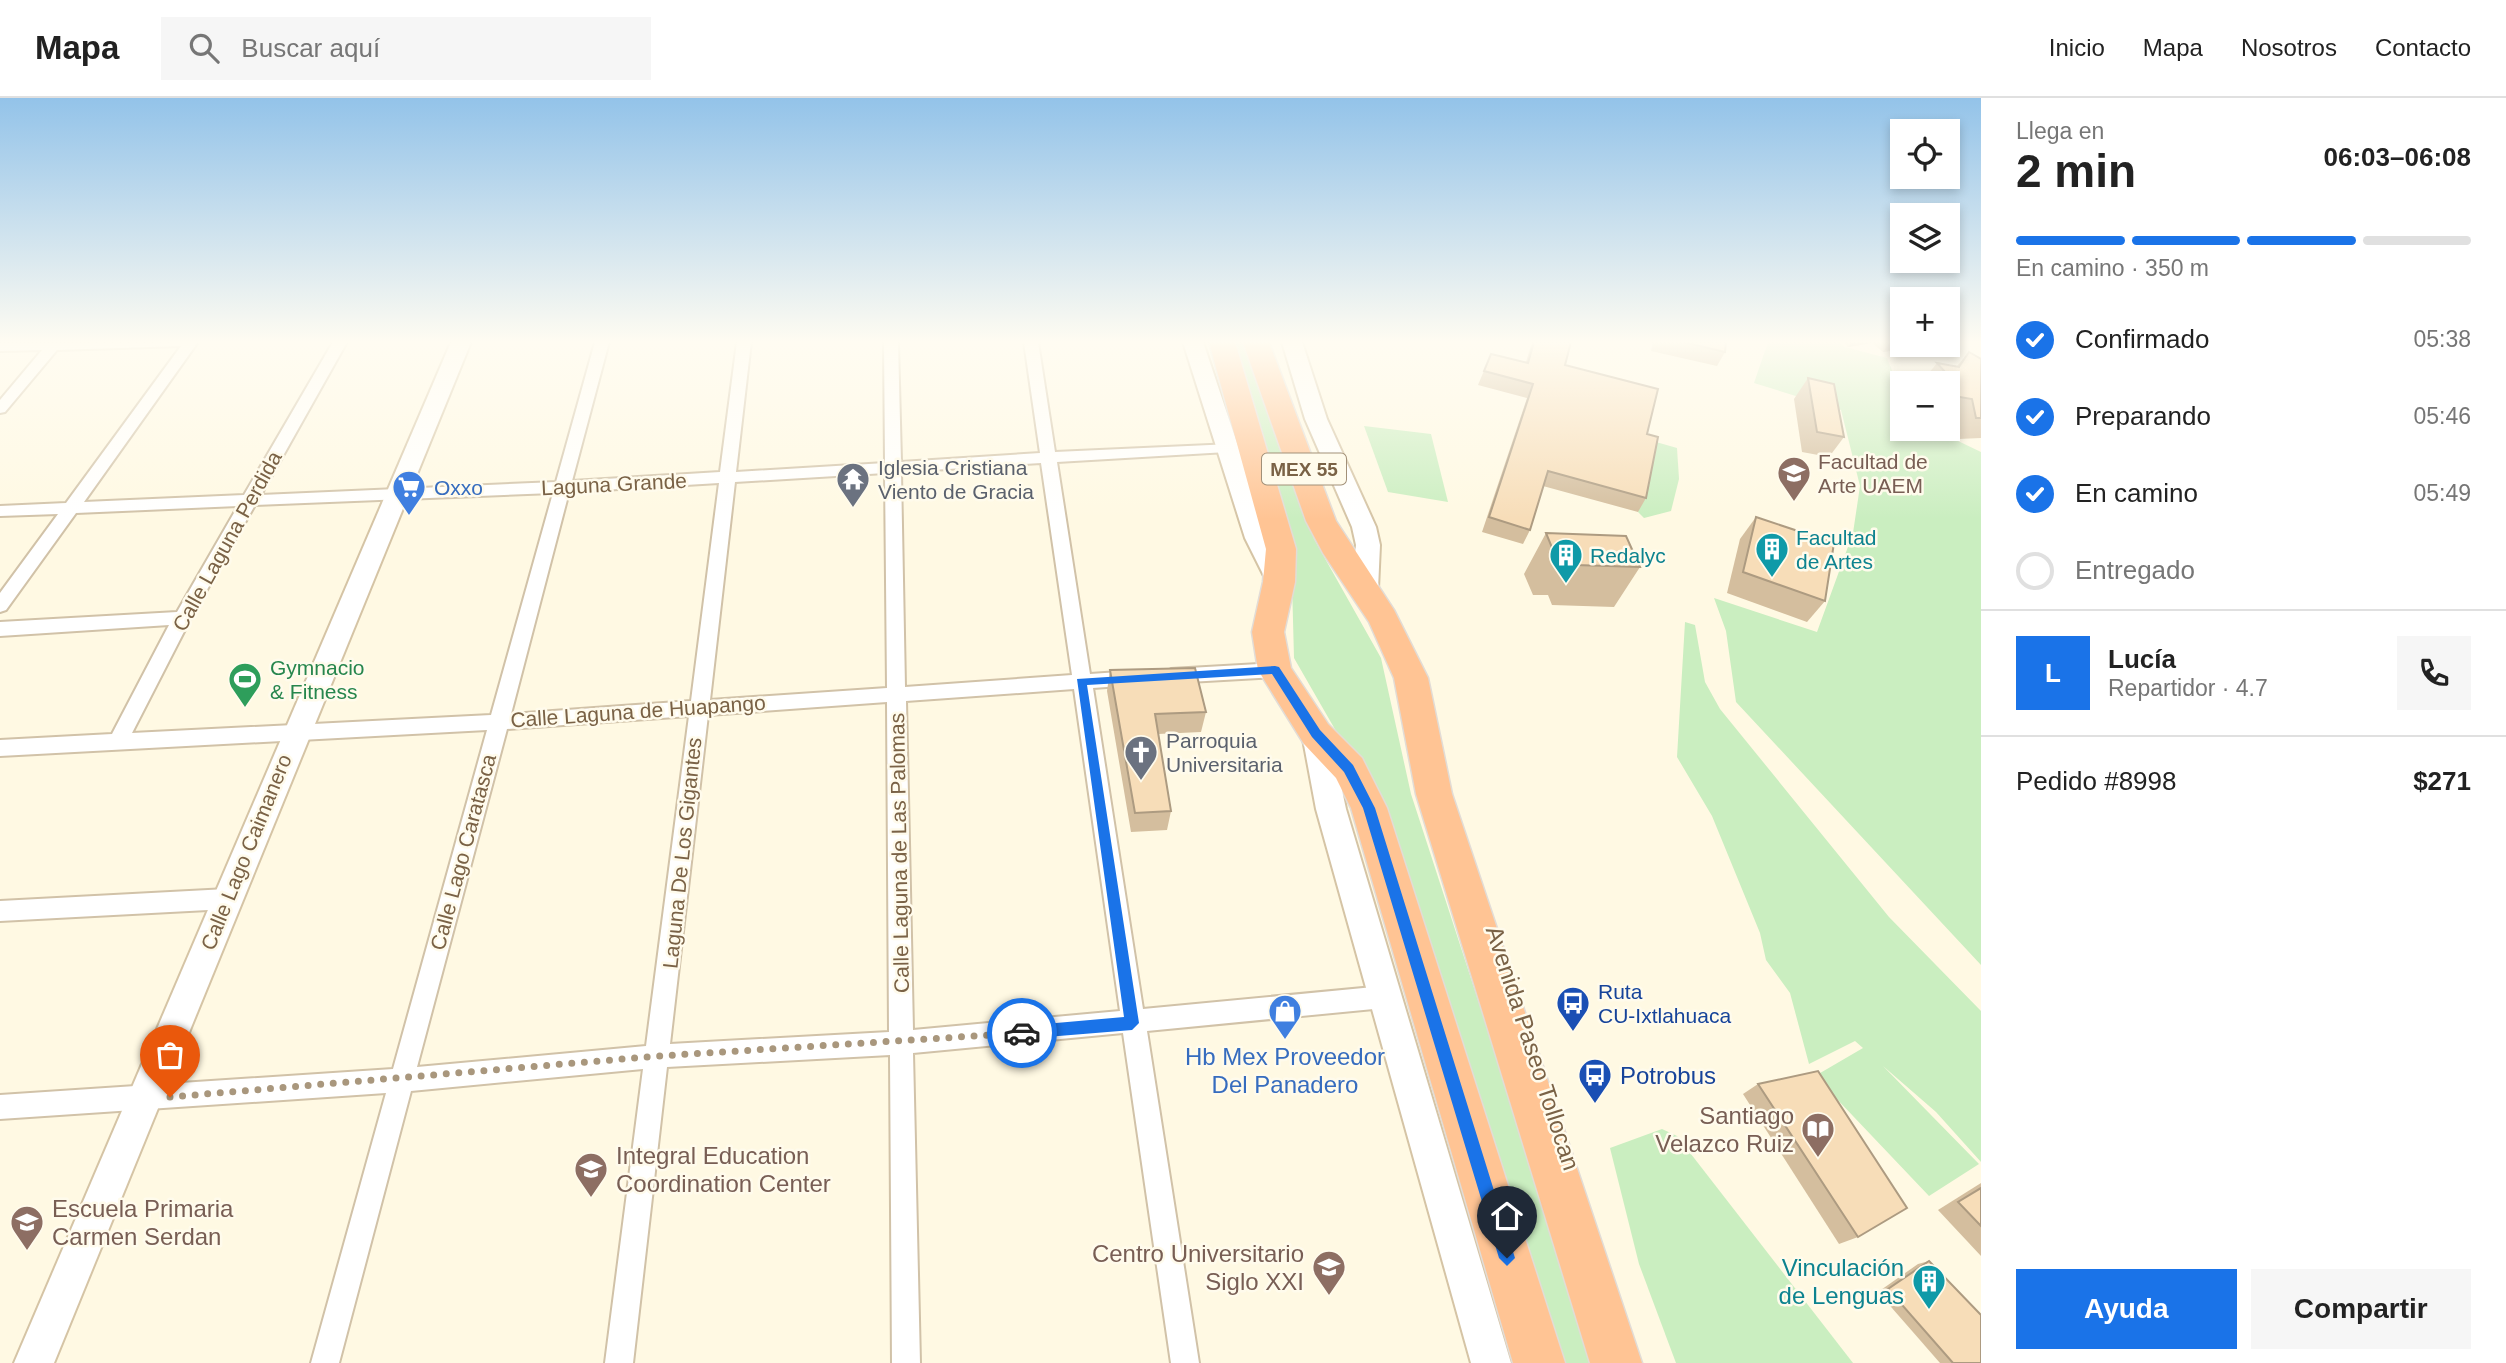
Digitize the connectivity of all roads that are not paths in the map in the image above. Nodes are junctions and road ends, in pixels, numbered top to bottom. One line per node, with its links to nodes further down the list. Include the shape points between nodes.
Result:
1 (148, 401): 19 (street)
2 (306, 401): 18 (street, Calle Laguna Perdida)
3 (437, 401): 17 (main road, Calle Lago Caimanero)
4 (586, 401): 16 (street, Calle Lago Caratasca)
5 (737, 401): 15 (street, Laguna De Los Gigantes)
6 (892, 401): 14 (street, Calle Laguna de Las Palomas)
7 (1040, 401): 13 (street)
8 (1212, 401): 12 (main road)
9 (1239, 401): 21 (highway, MEX 55, via 1278,531)
10 (1277, 401): 22 (highway, Avenida Paseo Tollocan / MEX 55, via 1321,521)
11 (1310, 401): 22 (main road, via 1364,527 1368,545)
12 (1227, 447): 13 (street, Laguna Grande); 21 (main road, via 1257,538)
13 (1048, 458): 14 (street, Laguna Grande); 27 (street)
14 (893, 468): 15 (street, Laguna Grande); 28 (street, Calle Laguna de Las Palomas)
15 (728, 478): 16 (street, Laguna Grande); 29 (street, Laguna De Los Gigantes)
16 (563, 487): 17 (street, Laguna Grande); 30 (street, Calle Lago Caratasca)
17 (398, 494): 18 (street, Laguna Grande); 31 (main road, Calle Lago Caimanero)
18 (248, 502): 19 (street, Laguna Grande); 24 (street, Calle Laguna Perdida)
19 (72, 508): 20 (street, Laguna Grande); 23 (street)
20 (0, 511)
21 (1279, 582): 26 (highway, MEX 55, via 1268,632)
22 (1365, 589): 33 (highway, Avenida Paseo Tollocan / MEX 55, via 1411,678)
23 (0, 606)
24 (182, 618): 25 (street); 34 (street, Calle Laguna Perdida)
25 (0, 629)
26 (1275, 670): 27 (street, Calle Laguna de Huapango); 32 (highway, MEX 55)
27 (1081, 681): 28 (street, Calle Laguna de Huapango); 39 (street)
28 (897, 692): 29 (street, Calle Laguna de Huapango); 40 (street, Calle Laguna de Las Palomas)
29 (698, 706): 30 (street, Calle Laguna de Huapango); 41 (street, Laguna De Los Gigantes)
30 (498, 722): 31 (street, Calle Laguna de Huapango); 42 (street, Calle Lago Caratasca)
31 (295, 733): 34 (street, Calle Laguna de Huapango); 36 (main road, Calle Lago Caimanero)
32 (1316, 734): 38 (main road, MEX 55, via 1322,776); 51 (highway, via 1349,768 1369,808)
33 (1423, 735): 52 (highway, Avenida Paseo Tollocan, via 1434,793); 53 (main road, Avenida Paseo Tollocan / MEX 55, via 1461,821)
34 (118, 742): 35 (street, Calle Laguna de Huapango)
35 (0, 748)
36 (227, 899): 37 (street); 43 (main road, Calle Lago Caimanero)
37 (0, 911)
38 (1384, 997): 39 (street); 50 (main road, MEX 55)
39 (1132, 1023): 40 (street); 49 (street)
40 (901, 1043): 41 (street); 48 (street, Calle Laguna de Las Palomas)
41 (659, 1056): 42 (street); 47 (street, Laguna De Los Gigantes)
42 (402, 1080): 43 (street); 46 (street, Calle Lago Caratasca)
43 (145, 1099): 44 (street); 45 (main road, Calle Lago Caimanero)
44 (0, 1107)
45 (34, 1363)
46 (326, 1363)
47 (619, 1363)
48 (906, 1363)
49 (1185, 1363)
50 (1491, 1363)
51 (1539, 1363)
52 (1616, 1363)
53 (1637, 1363)

